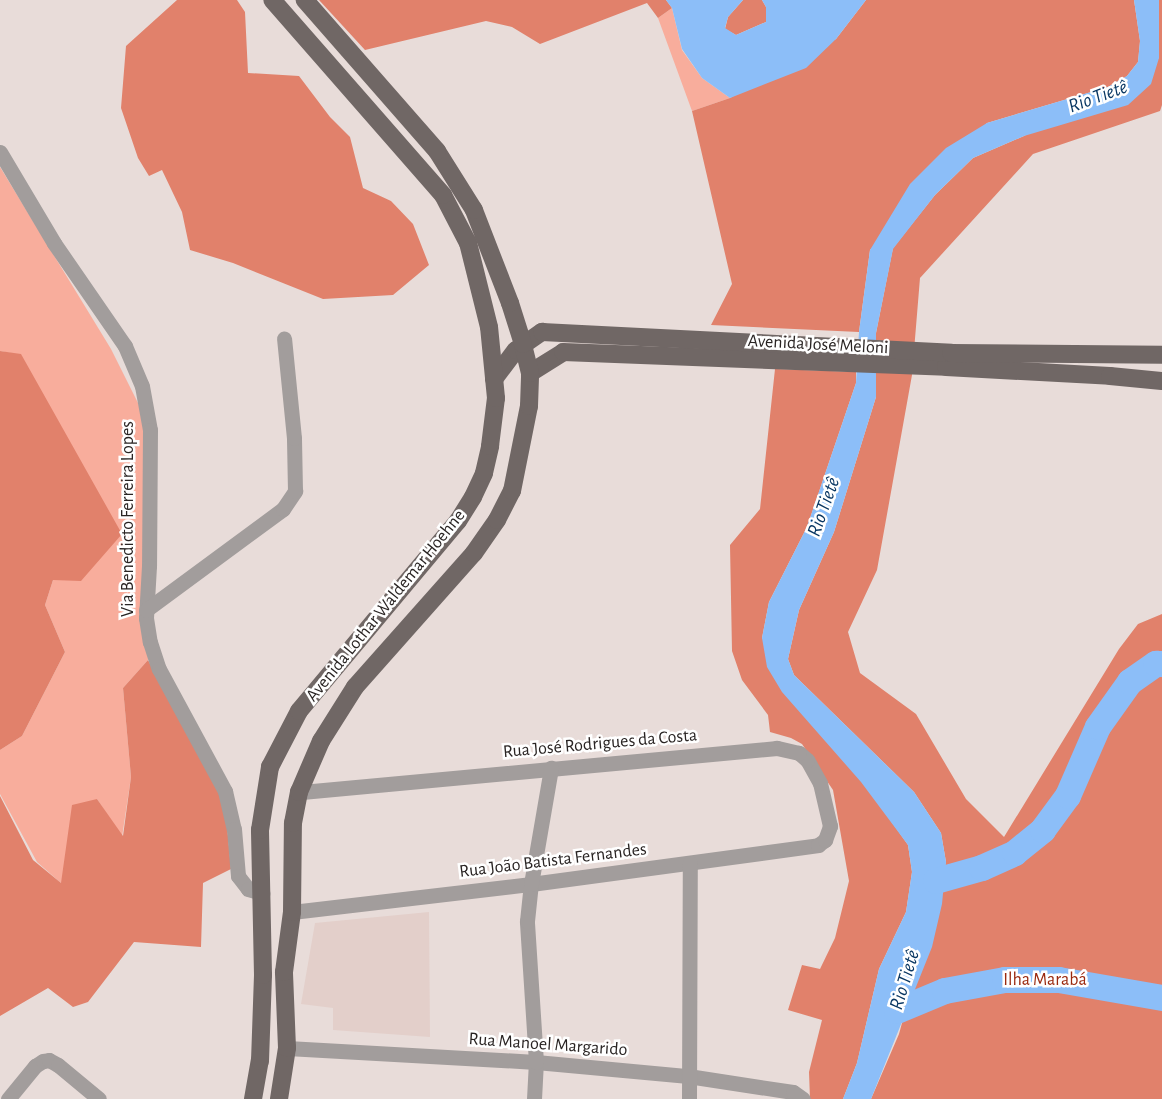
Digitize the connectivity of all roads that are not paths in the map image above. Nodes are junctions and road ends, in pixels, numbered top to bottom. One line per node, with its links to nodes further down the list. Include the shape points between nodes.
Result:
1 (272, 0): 10 (main road, Avenida Lothar Waldemar Hoehne, via 443,195 468,243 489,327)
2 (305, 0): 5 (main road, Avenida Lothar Waldemar Hoehne, via 437,151 457,181 486,236)
3 (0, 152): 12 (street, Via Benedicto Ferreira Lopes, via 54,243 125,346 142,386 150,430)
4 (284, 338): 12 (street, via 295,491 284,509)
5 (523, 344): 6 (main road, Avenida José Meloni, via 542,332); 9 (main road, Avenida Lothar Waldemar Hoehne); 10 (main road, Avenida José Meloni)
6 (825, 354): 8 (main road, Avenida José Meloni); 9 (main road, Avenida José Meloni, via 563,352)
7 (1162, 355): 8 (main road, Avenida José Meloni)
8 (949, 360): 11 (main road, Avenida José Meloni)
9 (530, 373): 14 (main road, Avenida Lothar Waldemar Hoehne, via 530,406 512,491 474,553 355,687 321,741)
10 (494, 380): 18 (main road, Avenida Lothar Waldemar Hoehne, via 496,398 490,446 473,497 458,521 299,711 278,748 270,767 260,830)
11 (1162, 381)
12 (146, 610): 18 (street, Via Benedicto Ferreira Lopes, via 159,669 225,791 234,829 238,876 248,889)
13 (551, 768): 14 (street, Rua José Rodrigues da Costa); 15 (street, Rua José Rodrigues da Costa, via 788,750 807,760 820,783 830,826 829,834); 17 (street)
14 (299, 792): 19 (main road, Avenida Lothar Waldemar Hoehne, via 293,823)
15 (818, 845): 16 (street, Rua João Batista Fernandes)
16 (690, 863): 17 (street, Rua João Batista Fernandes); 22 (street)
17 (531, 884): 19 (street, Rua João Batista Fernandes); 21 (street, via 527,921)
18 (262, 893): 25 (main road, Avenida Lothar Waldemar Hoehne, via 262,1016)
19 (292, 912): 20 (main road, Avenida Lothar Waldemar Hoehne, via 284,972)
20 (287, 1048): 21 (street, Rua Manoel Margarido); 26 (main road, Avenida Lothar Waldemar Hoehne)
21 (536, 1062): 22 (street, Rua Manoel Margarido); 27 (street)
22 (688, 1076): 28 (street); 29 (street, Rua Manoel Margarido, via 793,1092)
23 (8, 1099): 24 (street, via 35,1066 49,1060)
24 (99, 1099)
25 (253, 1099)
26 (279, 1099)
27 (534, 1099)
28 (688, 1099)
29 (802, 1099)

